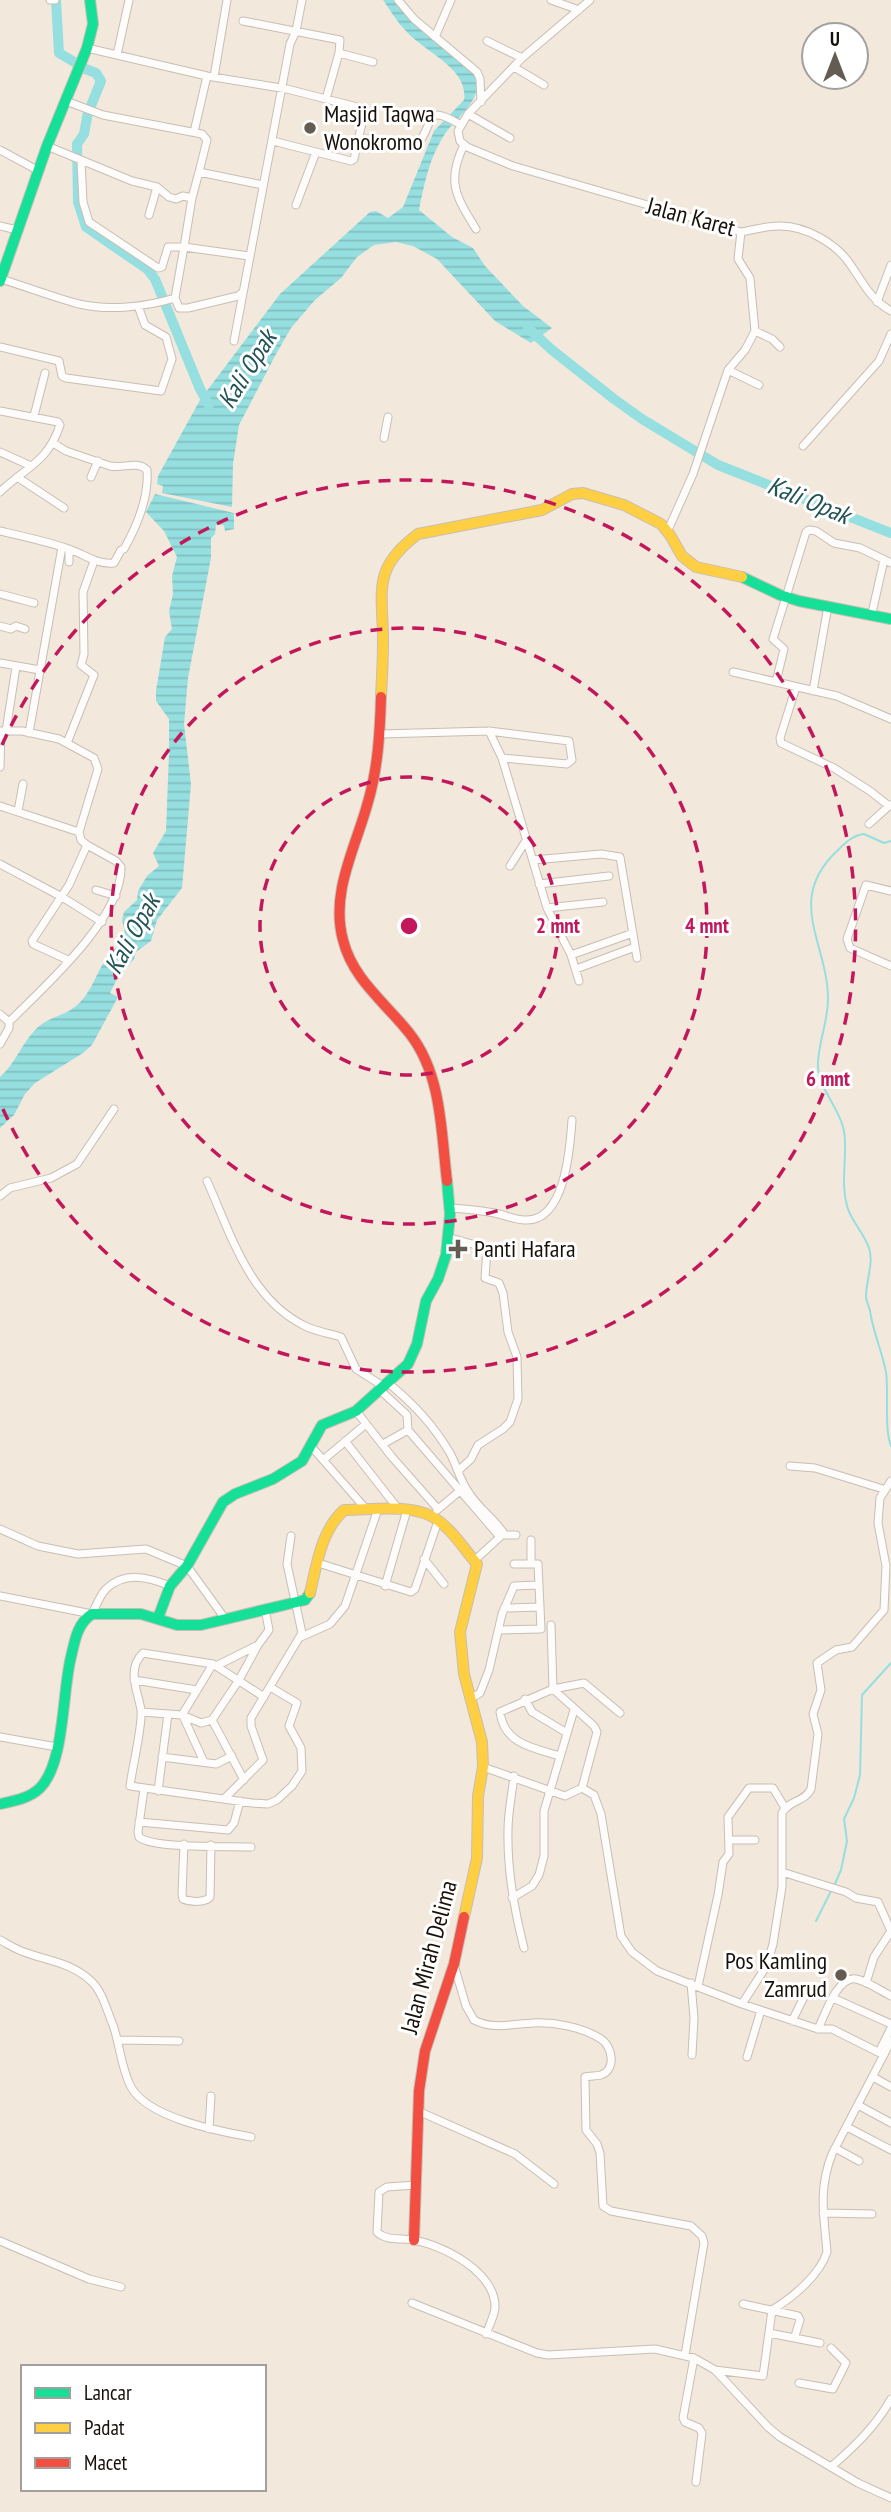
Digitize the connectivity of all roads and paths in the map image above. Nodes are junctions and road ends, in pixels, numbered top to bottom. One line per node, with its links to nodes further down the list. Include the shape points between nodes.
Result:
1 (90, 0): 14 (street, via 93,24)
2 (129, 0): 16 (street)
3 (227, 0): 20 (street)
4 (302, 0): 11 (street)
5 (398, 0): 12 (street)
6 (451, 0): 12 (street)
7 (551, 0): 9 (street)
8 (590, 0): 9 (street)
9 (579, 9): 17 (street)
10 (243, 21): 11 (street)
11 (296, 31): 15 (street, via 338,39); 22 (street)
12 (435, 37): 25 (street, via 477,72)
13 (486, 41): 17 (street)
14 (87, 48): 16 (street); 24 (street)
15 (339, 53): 18 (street); 23 (street)
16 (117, 55): 20 (street)
17 (522, 58): 19 (street)
18 (373, 62)
19 (514, 67): 21 (street); 25 (street)
20 (210, 76): 22 (street); 28 (street)
21 (544, 85)
22 (282, 88): 23 (street); 31 (street)
23 (326, 99): 29 (street, via 365,109)
24 (66, 100): 28 (street, via 103,115); 33 (street)
25 (481, 102): 26 (street)
26 (468, 114): 27 (street); 30 (street)
27 (458, 123): 29 (street, via 437,114 417,145); 32 (street)
28 (194, 132): 38 (street, via 206,140)
29 (359, 138): 35 (street, via 351,161)
30 (510, 138)
31 (273, 141): 35 (street); 39 (street)
32 (464, 145): 45 (street, via 454,184 460,205); 47 (street, Jalan Karet, via 513,166)
33 (47, 146): 36 (street); 37 (street)
34 (0, 150): 37 (street)
35 (316, 152): 42 (street)
36 (79, 160): 40 (street); 48 (street, via 85,215 97,229 158,268 168,247)
37 (39, 171): 46 (street)
38 (199, 172): 39 (street); 41 (street)
39 (262, 185): 49 (street)
40 (157, 187): 41 (street, via 169,197); 43 (street)
41 (192, 198): 48 (street)
42 (296, 205)
43 (149, 215)
44 (0, 226): 46 (street)
45 (476, 229)
46 (17, 230): 51 (street)
47 (741, 232): 54 (street, Jalan Karet, via 778,226 809,232 845,257); 57 (street, via 738,259 750,278)
48 (184, 247): 49 (street); 53 (street)
49 (249, 256): 52 (street)
50 (891, 264): 54 (street)
51 (1, 276): 55 (street, via 79,304)
52 (243, 290): 53 (street, via 238,296 188,308 179,307); 59 (street)
53 (173, 299): 55 (street)
54 (877, 302): 56 (street)
55 (138, 306): 60 (street, via 145,325 166,337 171,351 160,391 64,377 57,360)
56 (891, 311)
57 (755, 331): 61 (street); 62 (street)
58 (891, 334): 70 (street, via 879,361)
59 (234, 341)
60 (0, 347)
61 (780, 347)
62 (728, 370): 64 (street); 78 (street, via 693,474)
63 (46, 373): 66 (street)
64 (759, 385)
65 (0, 411): 66 (street)
66 (34, 416): 69 (street, via 60,423)
67 (388, 417): 68 (street)
68 (384, 438)
69 (53, 443): 72 (street); 73 (street)
70 (803, 446)
71 (0, 452): 73 (street)
72 (98, 461): 75 (street); 81 (street, via 117,467 144,466 148,483 124,549 111,564)
73 (31, 466): 74 (street)
74 (17, 477): 76 (street); 77 (street)
75 (91, 477)
76 (0, 492)
77 (64, 508)
78 (668, 530): 85 (street, via 694,567 736,575); 104 (street, via 642,512 577,493 542,510 428,531 411,539 390,562 380,589)
79 (0, 531): 80 (street)
80 (66, 548): 81 (street); 83 (street); 94 (street)
81 (94, 561): 105 (street, via 83,592 81,665 94,675)
82 (887, 561): 85 (street, via 809,530); 88 (street)
83 (69, 562)
84 (0, 594): 86 (street)
85 (784, 597): 87 (street); 96 (street, via 773,636 784,649)
86 (34, 603)
87 (828, 606): 88 (street); 98 (street)
88 (872, 613): 89 (street)
89 (891, 619)
90 (0, 626): 91 (street)
91 (25, 629)
92 (0, 663): 93 (street)
93 (16, 667): 94 (street); 101 (street)
94 (40, 670): 103 (street)
95 (733, 671): 96 (street)
96 (776, 682): 97 (street)
97 (796, 687): 98 (street); 110 (street, via 781,743 834,768 870,791)
98 (813, 691): 100 (street)
99 (891, 708): 100 (street)
100 (888, 718)
101 (2, 731): 103 (street); 107 (street)
102 (489, 731): 104 (street); 106 (street); 106 (street, via 569,741 572,760 567,764)
103 (29, 733): 105 (street)
104 (380, 734): 143 (street, via 369,800 343,876 339,927 366,986 396,1016 425,1057 439,1101)
105 (67, 743): 113 (street, via 94,758 99,769)
106 (502, 758): 114 (street)
107 (0, 767)
108 (23, 784): 111 (street)
109 (0, 806): 111 (street)
110 (888, 810): 112 (street)
111 (18, 811): 113 (street)
112 (869, 824)
113 (79, 832): 115 (street)
114 (527, 839): 116 (street); 118 (street)
115 (87, 845): 123 (street, via 121,867); 124 (street)
116 (533, 860): 120 (street); 128 (street, via 620,857)
117 (0, 864): 124 (street)
118 (510, 866)
119 (609, 876): 120 (street)
120 (539, 884): 126 (street)
121 (96, 890): 123 (street)
122 (891, 891): 133 (street, via 866,885 847,939 850,948)
123 (116, 896): 127 (street)
124 (62, 897): 127 (street); 132 (street, via 32,941)
125 (603, 902): 126 (street)
126 (547, 908): 130 (street)
127 (102, 922): 132 (street)
128 (633, 933): 129 (street); 130 (street)
129 (635, 947): 131 (street); 134 (street)
130 (571, 956): 134 (street)
131 (637, 958)
132 (68, 960): 137 (street)
133 (891, 967)
134 (576, 969): 135 (street)
135 (579, 981)
136 (0, 1014): 137 (street)
137 (9, 1022): 138 (street)
138 (0, 1044)
139 (114, 1109): 142 (street, via 78,1164 51,1178 10,1188)
140 (572, 1120): 143 (street, via 567,1168 544,1217 522,1220 477,1209)
141 (207, 1181): 145 (street, via 261,1292 303,1325 341,1337 356,1369)
142 (0, 1196)
143 (449, 1208): 144 (street)
144 (447, 1237): 145 (street, via 446,1255 425,1301 412,1359); 154 (street, via 487,1250 485,1278 499,1283 503,1293 519,1374 518,1399 510,1422 478,1445)
145 (383, 1386): 146 (street); 148 (street, via 407,1416); 154 (street, via 419,1412)
146 (356, 1412): 147 (street); 151 (street, via 322,1425)
147 (366, 1424): 149 (street); 150 (street)
148 (408, 1430): 150 (street); 157 (street)
149 (345, 1441): 152 (street); 160 (street)
150 (383, 1444): 161 (street)
151 (310, 1445): 152 (street); 171 (street, via 302,1461 292,1468 223,1503)
152 (323, 1460): 158 (street)
153 (790, 1466): 156 (street, via 815,1468)
154 (458, 1470): 164 (street, via 468,1492 505,1535)
155 (891, 1481): 156 (street)
156 (883, 1489): 221 (street, via 878,1523 886,1566 884,1610 855,1644 817,1662 821,1690 813,1714 818,1734 811,1789)
157 (461, 1490): 161 (street); 167 (street, via 500,1537)
158 (366, 1509): 159 (street); 168 (street, via 344,1510 335,1517)
159 (378, 1509): 160 (street); 172 (street)
160 (404, 1510): 161 (street); 175 (street)
161 (436, 1515): 166 (street); 167 (street)
162 (0, 1529): 171 (street, via 60,1551 91,1554 146,1549)
163 (292, 1535): 178 (street, via 286,1564)
164 (516, 1535)
165 (531, 1540): 170 (street)
166 (424, 1559): 173 (street); 175 (street, via 413,1591)
167 (476, 1562): 196 (street, Jalan Mirah Delima, via 460,1632)
168 (318, 1563): 172 (street); 178 (street, via 309,1596)
169 (514, 1564): 170 (street)
170 (531, 1564): 176 (street, via 538,1564)
171 (187, 1566): 174 (street); 184 (street)
172 (356, 1576): 175 (street); 187 (street, via 334,1621)
173 (444, 1584)
174 (170, 1586): 182 (street, via 149,1577 128,1577 105,1589); 183 (street)
175 (385, 1586)
176 (538, 1586): 179 (street); 180 (street, via 514,1586)
177 (0, 1595): 182 (street)
178 (296, 1603): 181 (street); 187 (street, via 303,1627)
179 (540, 1607): 180 (street); 186 (street, via 541,1629)
180 (504, 1608): 186 (street)
181 (265, 1609): 184 (street); 188 (street, via 269,1630)
182 (92, 1614): 183 (street); 206 (street, via 81,1625 74,1643)
183 (158, 1618): 184 (street, via 190,1626)
184 (226, 1620)
185 (551, 1625): 193 (street)
186 (499, 1630): 196 (street, via 480,1693)
187 (300, 1637): 192 (street)
188 (258, 1646): 189 (street); 191 (street)
189 (215, 1665): 190 (street, via 143,1653); 191 (street); 194 (street)
190 (134, 1680): 194 (street); 199 (street)
191 (239, 1680): 195 (street); 203 (street)
192 (270, 1687): 195 (street); 219 (street, via 297,1703 289,1726 303,1768 276,1800 265,1804)
193 (553, 1689): 197 (street); 198 (street); 200 (street, via 584,1683)
194 (197, 1690): 202 (street)
195 (264, 1697): 213 (street, via 251,1723 264,1760)
196 (470, 1699): 211 (street, Jalan Mirah Delima, via 482,1742)
197 (525, 1699): 204 (street, via 531,1712); 209 (street, via 500,1712 504,1727 524,1746)
198 (574, 1710): 204 (street); 214 (street, via 597,1732)
199 (141, 1712): 201 (street); 215 (street, via 130,1786)
200 (620, 1713)
201 (168, 1714): 202 (street); 207 (street)
202 (182, 1715): 203 (street, via 201,1723); 210 (street)
203 (212, 1720): 208 (street)
204 (567, 1733): 209 (street)
205 (0, 1737): 206 (street)
206 (57, 1747): 220 (street, via 53,1768 41,1787 31,1795)
207 (162, 1756): 210 (street); 217 (street)
208 (232, 1756): 210 (street, via 216,1764); 213 (street)
209 (560, 1756): 216 (street)
210 (204, 1762)
211 (483, 1767): 212 (street); 232 (street, Jalan Mirah Delima, via 477,1857)
212 (514, 1776): 216 (street); 229 (street, via 508,1830)
213 (244, 1780): 218 (street)
214 (583, 1786): 216 (street, via 565,1796); 234 (street, via 594,1795 601,1814 626,1946 657,1971)
215 (144, 1789): 217 (street); 222 (street)
216 (551, 1789): 229 (street, via 543,1818 545,1848 540,1875)
217 (158, 1791): 218 (street)
218 (225, 1798): 219 (street)
219 (240, 1801): 222 (street, via 228,1830)
220 (0, 1804)
221 (785, 1808): 223 (street, via 773,1788 746,1789 728,1817); 228 (street)
222 (139, 1822): 225 (street, via 138,1835 144,1841)
223 (729, 1840): 224 (street); 234 (street)
224 (755, 1840)
225 (184, 1844): 226 (street); 226 (street, via 183,1898 187,1901 206,1901 211,1896)
226 (211, 1845): 227 (street)
227 (251, 1847)
228 (782, 1872): 233 (street, via 878,1902 891,1931 874,1958); 238 (street, via 770,1955)
229 (512, 1898): 231 (street)
230 (0, 1940): 243 (street, via 74,1968 92,1982)
231 (524, 1948)
232 (454, 1965): 253 (street, Jalan Mirah Delima, via 425,2051); 276 (street, via 474,2020 490,2026 565,2026 609,2045 612,2054 607,2070 585,2077 584,2084 586,2130 600,2152 603,2206 691,2226 704,2243)
233 (866, 1983): 236 (street); 237 (street, via 845,1981)
234 (695, 1985): 238 (street); 246 (street)
235 (806, 1993): 240 (street)
236 (891, 1996)
237 (833, 1998): 241 (street); 242 (street)
238 (742, 2004): 239 (street)
239 (761, 2010): 240 (street); 248 (street)
240 (792, 2021): 242 (street)
241 (891, 2026): 247 (street)
242 (818, 2029): 247 (street, via 832,2029)
243 (119, 2040): 244 (street); 256 (street, via 127,2077 141,2098 154,2109)
244 (179, 2041)
245 (891, 2041): 247 (street)
246 (692, 2055)
247 (884, 2055): 249 (street)
248 (747, 2057)
249 (873, 2077): 250 (street); 252 (street)
250 (891, 2087)
251 (211, 2096): 256 (street)
252 (858, 2105): 254 (street); 255 (street)
253 (418, 2111): 261 (street, via 515,2154); 262 (street, Jalan Mirah Delima)
254 (891, 2123)
255 (847, 2127): 258 (street); 259 (street)
256 (209, 2129): 257 (street)
257 (251, 2137)
258 (835, 2148): 260 (street); 263 (street, via 825,2173)
259 (891, 2150)
260 (859, 2161)
261 (554, 2184)
262 (416, 2185): 265 (street, Jalan Mirah Delima); 265 (street, via 379,2192 376,2228 380,2236)
263 (823, 2213): 264 (street); 270 (street, via 825,2258)
264 (872, 2214)
265 (414, 2240): 273 (street, via 468,2262 489,2288 495,2306)
266 (0, 2241): 267 (street, via 89,2279)
267 (121, 2287)
268 (412, 2303): 273 (street)
269 (743, 2304): 270 (street)
270 (776, 2308): 271 (street, via 798,2316); 272 (street)
271 (797, 2326): 274 (street); 274 (street, via 818,2342)
272 (769, 2333): 274 (street); 278 (street, via 763,2376)
273 (486, 2334): 276 (street, via 548,2355 655,2349)
274 (795, 2336)
275 (831, 2348): 279 (street, via 846,2363 833,2389)
276 (685, 2355): 277 (street)
277 (694, 2358): 278 (street); 282 (street, via 683,2418 702,2433)
278 (715, 2370): 281 (street, via 774,2432)
279 (799, 2383)
280 (891, 2399): 281 (street, via 865,2435)
281 (832, 2466): 283 (street)
282 (696, 2482)
283 (891, 2498)

